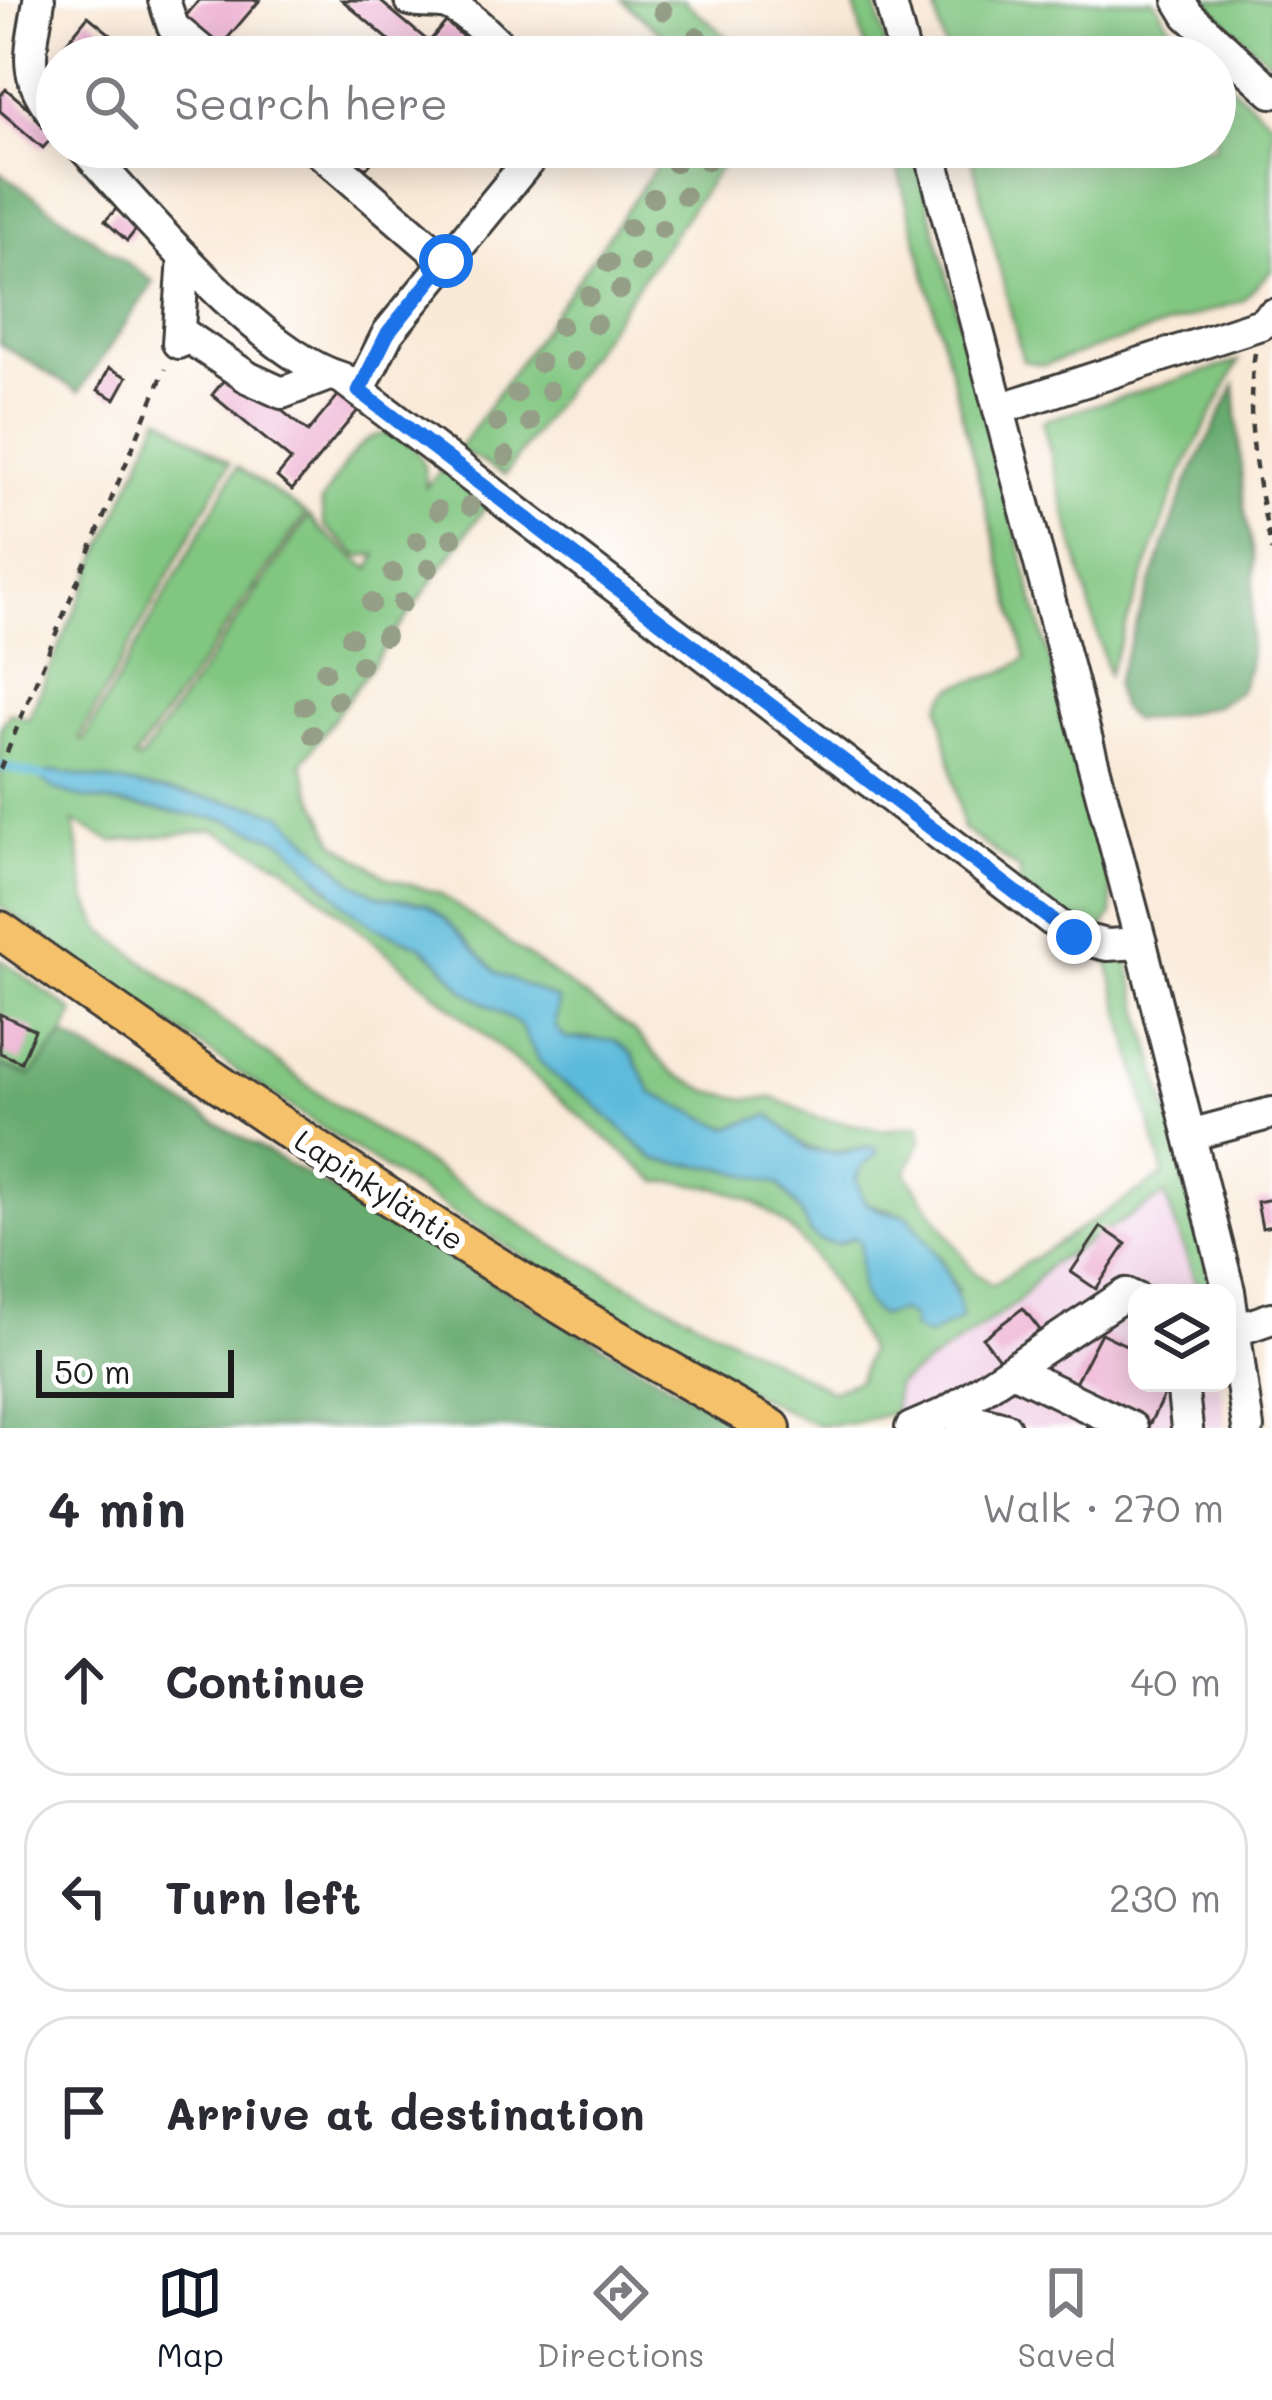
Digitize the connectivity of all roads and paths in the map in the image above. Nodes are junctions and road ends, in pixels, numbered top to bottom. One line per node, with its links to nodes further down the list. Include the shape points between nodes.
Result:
1 (39, 0): 11 (street, via 29,62)
2 (164, 0): 6 (street)
3 (410, 0): 7 (street, via 444,2)
4 (890, 0): 8 (street)
5 (1179, 0): 9 (street)
6 (184, 36)
7 (488, 36)
8 (899, 36)
9 (1211, 36)
10 (1236, 59): 12 (street)
11 (36, 91)
12 (1272, 92)
13 (102, 168): 17 (street)
14 (338, 168): 18 (street)
15 (523, 168): 18 (street)
16 (935, 168): 23 (street)
17 (184, 257): 20 (street); 21 (street)
18 (446, 261): 22 (street, via 388,333)
19 (1266, 319): 23 (street); 24 (path, via 1250,381 1250,450)
20 (178, 337): 21 (street, via 282,393); 25 (path)
21 (329, 375): 22 (street)
22 (359, 391): 27 (street, via 1074,937)
23 (999, 410): 27 (street)
24 (1272, 551)
25 (0, 769)
26 (0, 930): 37 (main road, Lapinkyläntie, via 336,1161 571,1312)
27 (1142, 943): 29 (street)
28 (1272, 1113): 29 (street)
29 (1190, 1136): 32 (street)
30 (1128, 1295): 33 (street)
31 (1272, 1318): 32 (street)
32 (1237, 1330): 36 (street)
33 (1012, 1370): 35 (street); 40 (street)
34 (1183, 1392): 41 (street)
35 (946, 1413): 38 (street); 39 (street)
36 (1248, 1426)
37 (772, 1428)
38 (911, 1428)
39 (1005, 1428)
40 (1132, 1428)
41 (1187, 1428)

